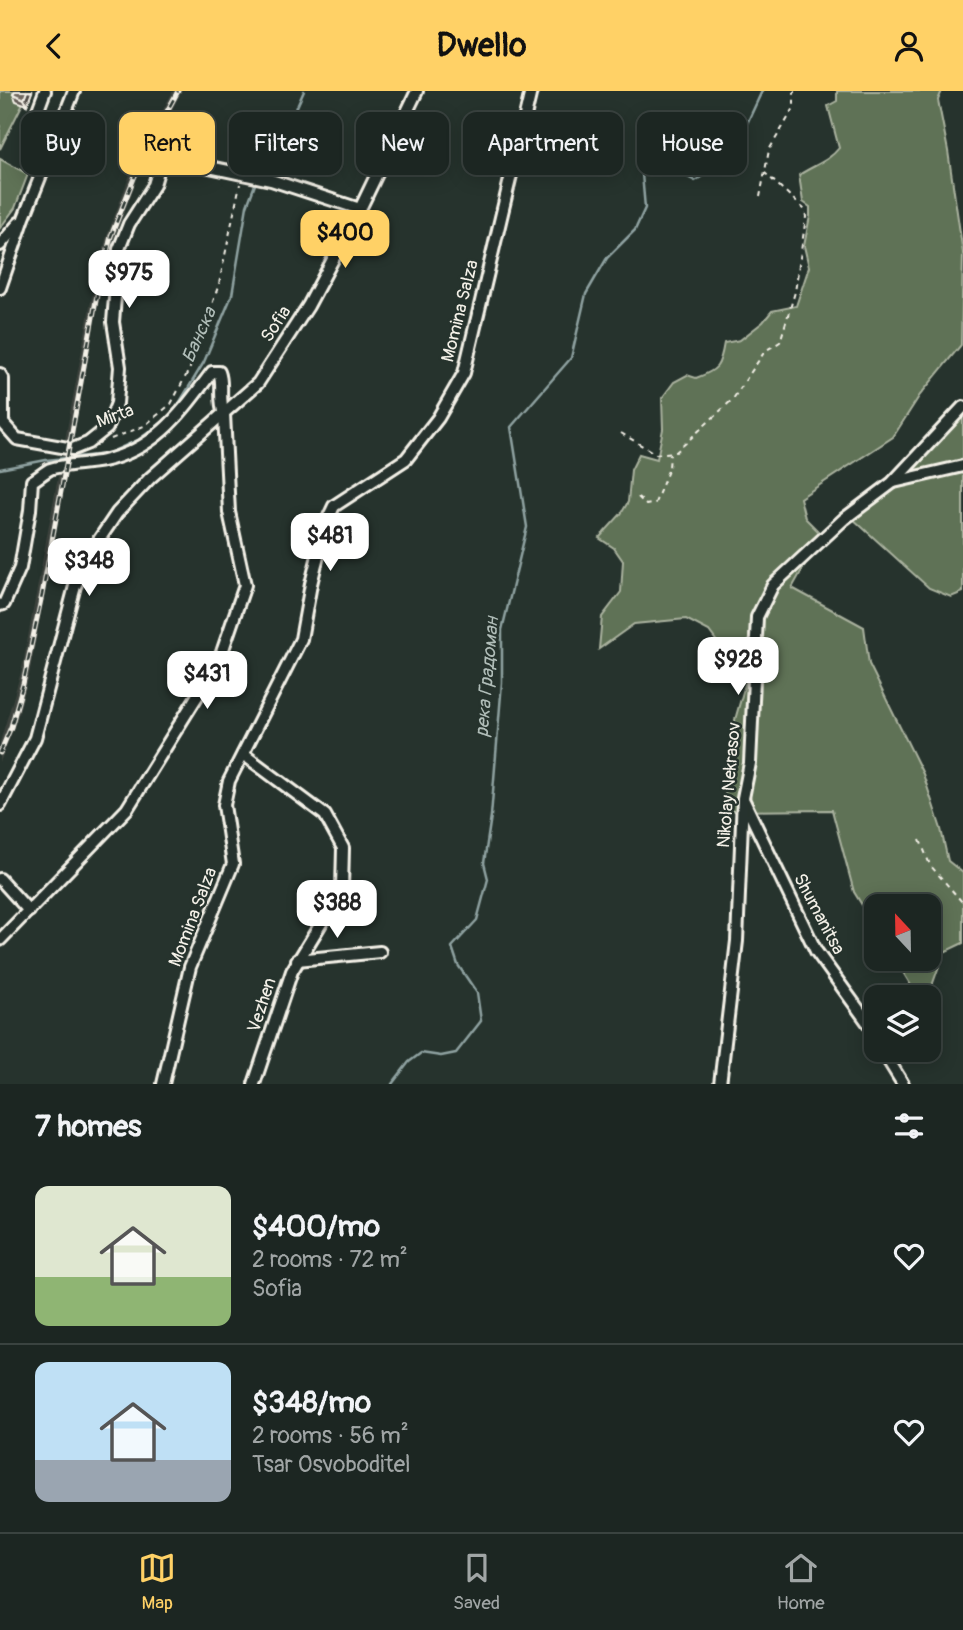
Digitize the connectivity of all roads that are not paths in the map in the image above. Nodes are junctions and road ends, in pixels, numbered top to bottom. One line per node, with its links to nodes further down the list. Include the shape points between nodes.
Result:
1 (45, 91): 5 (street)
2 (74, 91): 6 (street)
3 (417, 91): 8 (street, Sofia)
4 (531, 91): 18 (street, Momina Salza, via 464,373 438,418 406,459 334,506 326,523 301,639)
5 (37, 112)
6 (65, 112)
7 (40, 175): 9 (street)
8 (360, 209): 12 (street, Mirta, via 246,173 162,157 154,185 119,249 113,322 120,367 117,403 107,428 73,449 17,439 3,423); 14 (street, Sofia, via 280,350 258,383)
9 (24, 218): 10 (street); 11 (street)
10 (0, 245)
11 (0, 288)
12 (0, 374)
13 (963, 407): 16 (street, Nikolay Nekrasov)
14 (224, 414): 17 (street, via 222,377 212,372 174,421 146,445 112,459 51,468 32,481 20,568); 20 (street, Sofia, via 150,478 117,513 92,550 75,586 35,738); 22 (street, via 229,512 245,585 219,661 127,809)
15 (963, 466): 16 (street)
16 (892, 482): 19 (street, Nikolay Nekrasov, via 844,519 774,585 757,617 750,763)
17 (0, 605)
18 (243, 754): 25 (street, Vezhen, via 325,815 343,848 342,889); 29 (street, Momina Salza, via 224,804 233,864 190,968)
19 (743, 798): 26 (street, Shumanitsa, via 816,951); 30 (street, Nikolay Nekrasov, via 737,941)
20 (0, 805)
21 (0, 879): 22 (street)
22 (29, 911): 23 (street)
23 (0, 940)
24 (380, 952): 25 (street)
25 (297, 960): 28 (street, Vezhen)
26 (864, 1017)
27 (888, 1062): 31 (street)
28 (256, 1079)
29 (163, 1084)
30 (720, 1084)
31 (902, 1084)

